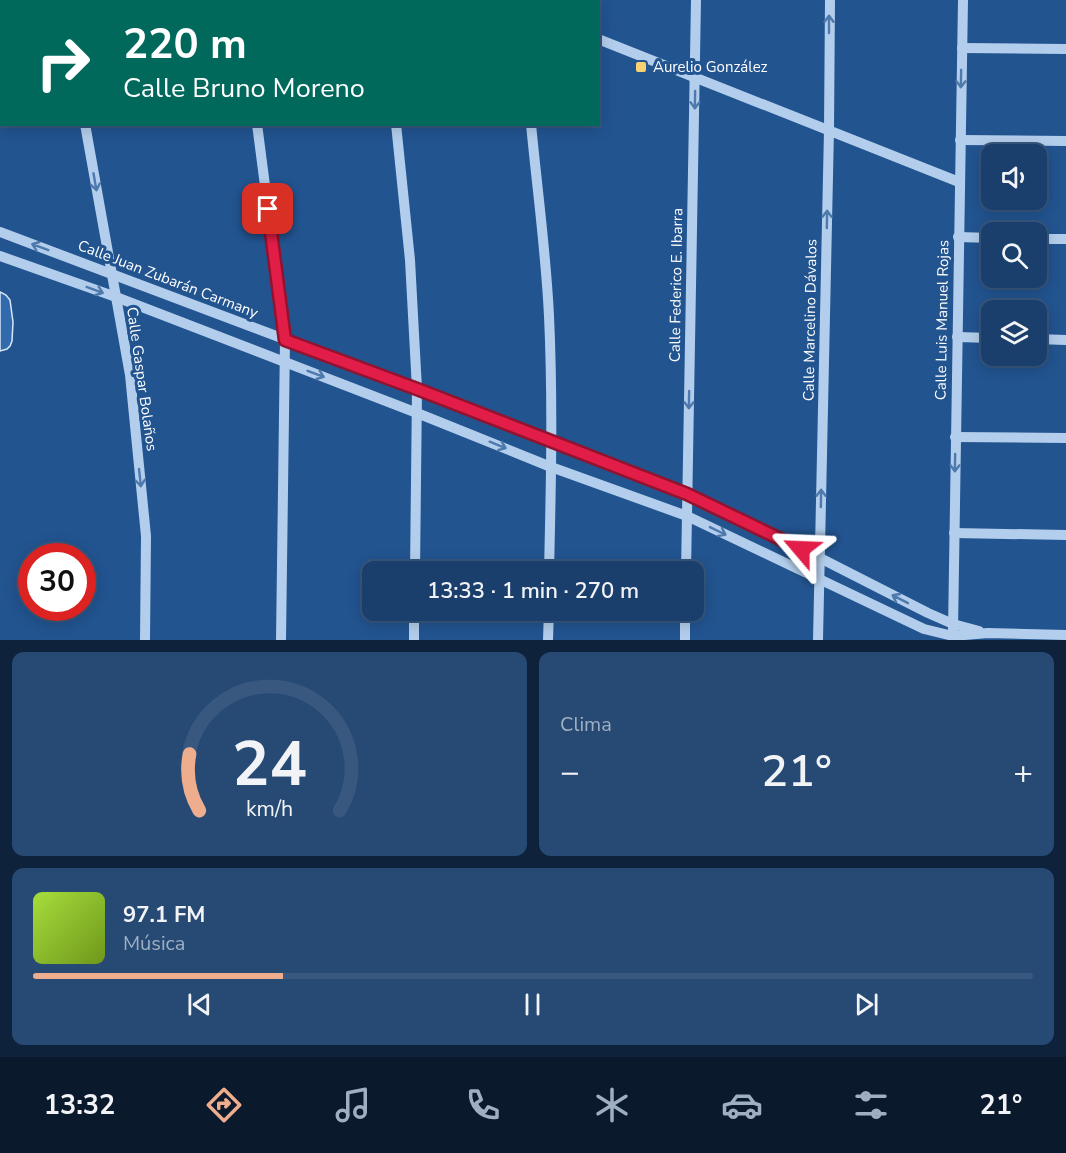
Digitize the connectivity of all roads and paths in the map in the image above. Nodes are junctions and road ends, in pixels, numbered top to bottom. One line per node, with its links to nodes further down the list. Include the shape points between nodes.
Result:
1 (696, 0): 7 (street, Calle Federico E. Ibarra)
2 (830, 0): 12 (street, Calle Marcelino Dávalos, one-way to 2)
3 (963, 0): 5 (street, Calle Luis Manuel Rojas)
4 (600, 40): 7 (street)
5 (962, 48): 6 (street); 13 (street, Calle Luis Manuel Rojas, one-way to 13)
6 (1066, 49)
7 (695, 77): 12 (street); 36 (street, Calle Federico E. Ibarra, one-way to 36)
8 (85, 126): 22 (street, Calle Gaspar Bolaños, one-way to 22)
9 (257, 126): 27 (street)
10 (396, 126): 30 (street, via 410,260)
11 (531, 126): 34 (street, via 549,316)
12 (829, 130): 15 (street); 40 (street, Calle Marcelino Dávalos, one-way to 12)
13 (960, 140): 14 (street); 15 (street, Calle Luis Manuel Rojas)
14 (1066, 141)
15 (959, 182): 17 (street, Calle Luis Manuel Rojas)
16 (0, 232): 22 (street, Calle Juan Zubarán Carmany, one-way to 16)
17 (958, 237): 18 (street); 24 (street, Calle Luis Manuel Rojas)
18 (981, 238)
19 (1047, 239): 20 (street)
20 (1066, 239)
21 (0, 256): 23 (street, one-way to 23)
22 (111, 274): 23 (street, Calle Gaspar Bolaños); 27 (street, Calle Juan Zubarán Carmany)
23 (116, 297): 29 (street); 52 (street, Calle Gaspar Bolaños, one-way to 52, via 130,375 146,536)
24 (957, 337): 25 (street); 32 (street, Calle Luis Manuel Rojas)
25 (981, 338)
26 (1047, 339): 28 (street)
27 (285, 340): 29 (street); 30 (street, Calle Juan Zubarán Carmany)
28 (1066, 340)
29 (285, 362): 31 (street, one-way to 31); 53 (street)
30 (417, 389): 31 (street); 34 (street, Calle Juan Zubarán Carmany)
31 (417, 413): 35 (street, one-way to 35); 41 (street)
32 (956, 437): 33 (street); 38 (street, Calle Luis Manuel Rojas, one-way to 38)
33 (1066, 438)
34 (551, 442): 35 (street); 36 (street, Calle Juan Zubarán Carmany)
35 (551, 467): 37 (street); 42 (street)
36 (687, 494): 37 (street, Calle Federico E. Ibarra); 40 (street, Calle Juan Zubarán Carmany)
37 (687, 516): 43 (street, Calle Federico E. Ibarra); 44 (street, one-way to 44)
38 (954, 533): 39 (street); 48 (street, Calle Luis Manuel Rojas)
39 (1066, 535)
40 (820, 558): 44 (street, Calle Marcelino Dávalos); 48 (street, Calle Juan Zubarán Carmany, one-way to 40)
41 (415, 561)
42 (549, 561)
43 (686, 561)
44 (820, 580): 51 (street, via 924,629); 57 (street, Calle Marcelino Dávalos)
45 (414, 621): 54 (street)
46 (549, 621): 55 (street)
47 (685, 621): 56 (street)
48 (953, 624): 49 (street, Calle Juan Zubarán Carmany); 51 (street, Calle Luis Manuel Rojas)
49 (988, 633): 50 (street); 51 (street)
50 (1066, 635)
51 (953, 638)
52 (145, 640)
53 (281, 640)
54 (414, 640)
55 (548, 640)
56 (685, 640)
57 (818, 640)

